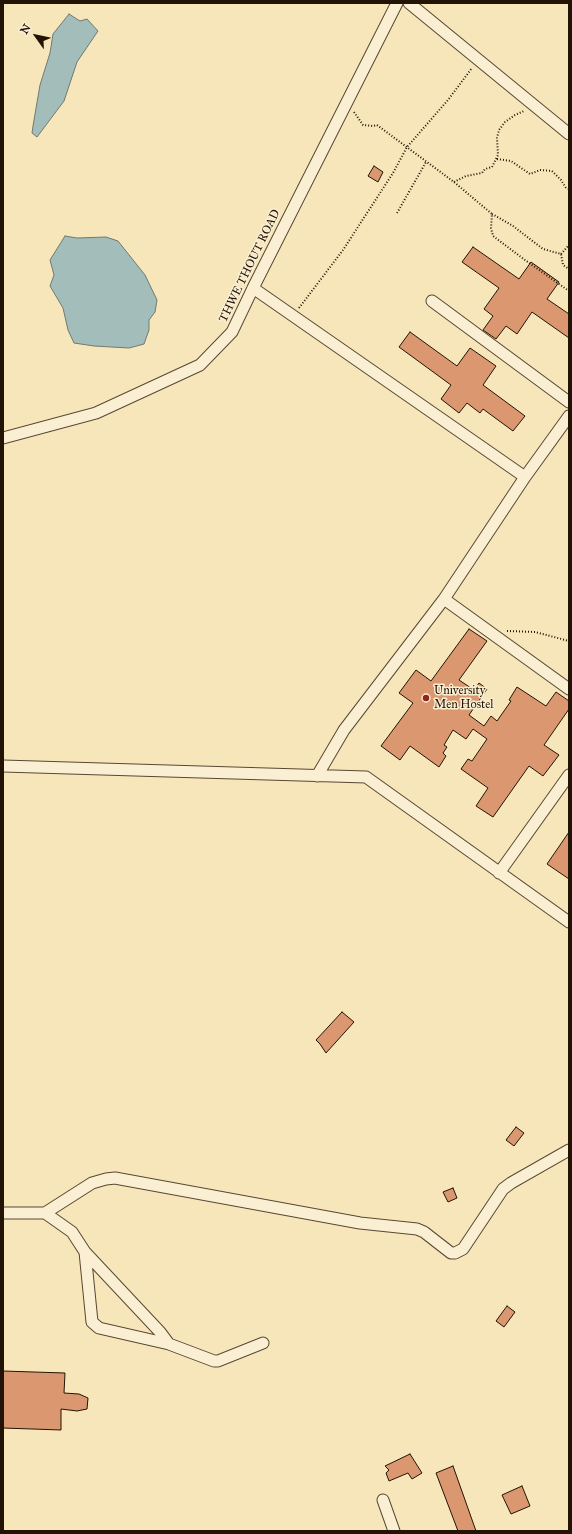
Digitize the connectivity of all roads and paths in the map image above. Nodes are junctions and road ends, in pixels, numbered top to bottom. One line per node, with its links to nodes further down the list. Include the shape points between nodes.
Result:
1 (397, 3): 5 (street, THWE THOUT ROAD)
2 (409, 3): 3 (street)
3 (478, 60): 4 (street); 7 (path, via 448,100)
4 (532, 104): 6 (street); 8 (path, via 523,113 505,122 499,130)
5 (345, 106): 7 (path, via 352,110 362,124 377,125); 17 (street, THWE THOUT ROAD)
6 (569, 134)
7 (407, 147): 9 (path); 20 (path, via 343,250)
8 (497, 158): 10 (path, via 492,167 482,173 466,176); 11 (path, via 511,161 530,174 540,170 552,171)
9 (426, 162): 10 (path); 12 (path)
10 (454, 182): 13 (path)
11 (569, 189)
12 (397, 213)
13 (492, 214): 15 (path, via 543,249); 18 (path, via 493,236)
14 (569, 245): 15 (path)
15 (561, 254): 16 (path, via 563,265)
16 (569, 269)
17 (253, 288): 20 (street); 23 (street, THWE THOUT ROAD, via 232,332 200,364 96,413)
18 (569, 291)
19 (432, 301): 21 (street)
20 (293, 316): 24 (street)
21 (569, 402)
22 (569, 416): 24 (street)
23 (3, 438)
24 (525, 477): 25 (street)
25 (444, 599): 26 (street); 31 (street, via 344,730)
26 (488, 631): 27 (path, via 535,632); 28 (street)
27 (569, 641)
28 (569, 688)
29 (3, 766): 31 (street)
30 (569, 775): 32 (street)
31 (317, 776): 32 (street, via 366,777)
32 (499, 873): 33 (street)
33 (569, 922)
34 (569, 1150): 36 (street, via 503,1189 464,1249 455,1253 417,1229 360,1223 116,1178 92,1183)
35 (3, 1213): 36 (street)
36 (45, 1213): 37 (street, via 72,1232)
37 (85, 1252): 39 (street); 39 (street, via 94,1325)
38 (263, 1343): 39 (street, via 218,1361)
39 (169, 1344)
40 (382, 1500): 41 (street)
41 (394, 1531)

